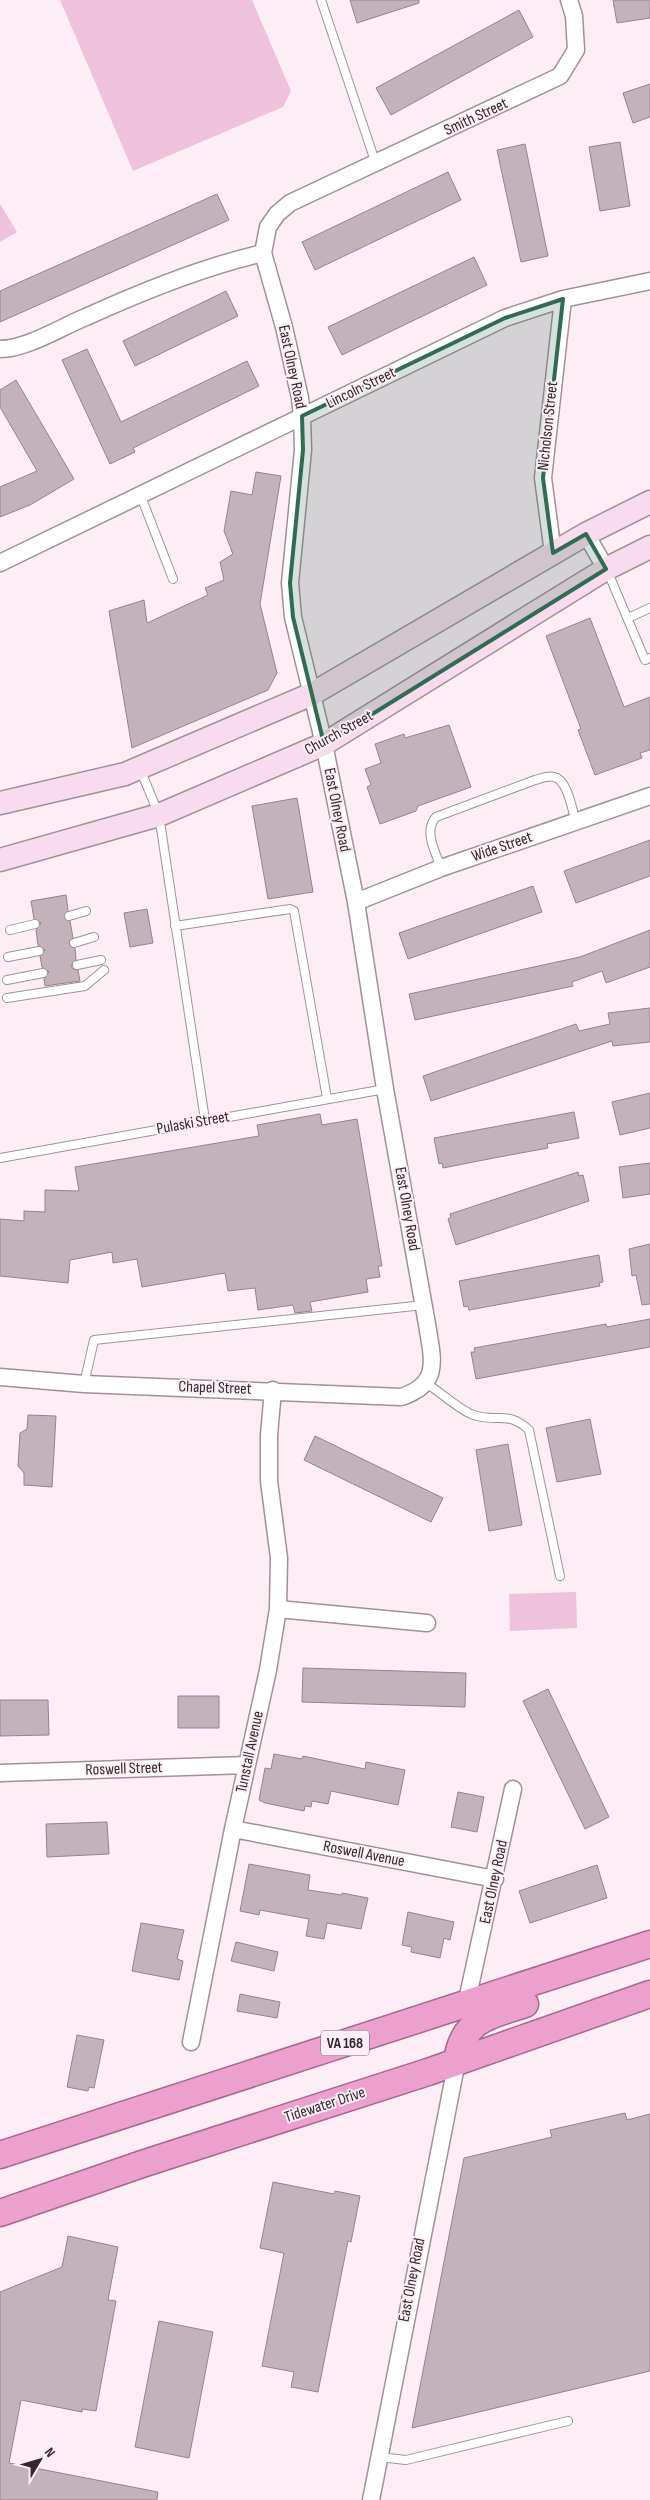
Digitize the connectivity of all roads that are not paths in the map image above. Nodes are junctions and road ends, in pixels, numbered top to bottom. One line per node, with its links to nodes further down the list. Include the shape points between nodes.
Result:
1 (321, 0): 3 (lane)
2 (569, 0): 3 (street, Smith Street, via 574,16 576,50 560,76)
3 (376, 164): 4 (street, Smith Street)
4 (332, 184): 5 (street, East Olney Road, via 290,203 277,214 268,227)
5 (263, 253): 8 (street, via 191,273 52,333); 9 (street, East Olney Road, via 284,327)
6 (650, 281): 7 (street, Lincoln Street)
7 (563, 298): 9 (street, Lincoln Street, via 505,318); 14 (street, Nicholson Street, via 542,478)
8 (0, 349)
9 (302, 416): 10 (street, Lincoln Street); 21 (street, East Olney Road, via 303,450 290,583 293,618)
10 (140, 494): 15 (street, Lincoln Street); 17 (lane)
11 (650, 502): 12 (main road)
12 (586, 534): 14 (main road); 16 (street)
13 (650, 547): 16 (main road, Church Street)
14 (552, 553): 21 (main road)
15 (0, 562)
16 (606, 569): 19 (lane); 22 (main road, Church Street)
17 (173, 579)
18 (650, 608): 19 (lane)
19 (628, 618): 20 (lane, via 645,660)
20 (650, 658)
21 (312, 694): 22 (street, East Olney Road); 23 (main road)
22 (324, 744): 26 (main road, Church Street); 30 (street, East Olney Road)
23 (139, 768): 25 (main road); 26 (lane)
24 (650, 796): 27 (street, Wide Street)
25 (0, 803)
26 (159, 816): 28 (main road, Church Street); 34 (lane)
27 (576, 822): 29 (street, Wide Street); 29 (lane, via 560,780 547,776 534,780 436,817 429,832)
28 (0, 860)
29 (441, 868): 30 (street, Wide Street)
30 (356, 902): 46 (street, East Olney Road)
31 (86, 912): 32 (lane)
32 (69, 916)
33 (35, 924): 35 (lane)
34 (175, 926): 47 (lane, via 290,909 294,912); 48 (lane)
35 (10, 930)
36 (94, 937): 37 (lane)
37 (74, 943)
38 (39, 951): 39 (lane)
39 (8, 957)
40 (101, 960): 41 (lane)
41 (77, 965)
42 (104, 970): 45 (lane, via 85,986)
43 (43, 973): 44 (lane)
44 (7, 980)
45 (7, 998)
46 (386, 1088): 47 (lane, Pulaski Street); 50 (street, East Olney Road)
47 (327, 1098): 48 (lane, Pulaski Street)
48 (205, 1120): 49 (lane, Pulaski Street)
49 (0, 1158)
50 (424, 1305): 52 (street, East Olney Road, via 433,1362); 53 (lane, via 94,1340)
51 (0, 1377): 53 (street, Chapel Street)
52 (426, 1383): 54 (street, Chapel Street, via 416,1392 401,1397); 55 (lane, via 471,1414 508,1417 520,1421 530,1430)
53 (84, 1384): 54 (street, Chapel Street)
54 (273, 1390): 56 (street, via 269,1481 279,1558)
55 (560, 1576)
56 (278, 1608): 57 (street); 58 (street, Tunstall Avenue)
57 (427, 1623)
58 (247, 1765): 59 (street, Roswell Street); 61 (street, Tunstall Avenue)
59 (0, 1773)
60 (514, 1789): 62 (street, East Olney Road)
61 (233, 1829): 62 (street, Roswell Avenue); 66 (street, Tunstall Avenue)
62 (495, 1879): 65 (street, East Olney Road)
63 (650, 1945): 65 (highway, VA 168); 67 (highway, via 584,1983 492,2015 473,2026 464,2034)
64 (650, 1994): 67 (highway, Tidewater Drive)
65 (466, 2005): 68 (highway, VA 168)
66 (191, 2042)
67 (457, 2061): 71 (highway, Tidewater Drive); 73 (street, East Olney Road)
68 (39, 2140): 69 (highway); 70 (highway, VA 168)
69 (0, 2145)
70 (0, 2155)
71 (0, 2214)
72 (568, 2421): 73 (lane, via 406,2460)
73 (379, 2456): 74 (street, East Olney Road)
74 (371, 2500)

